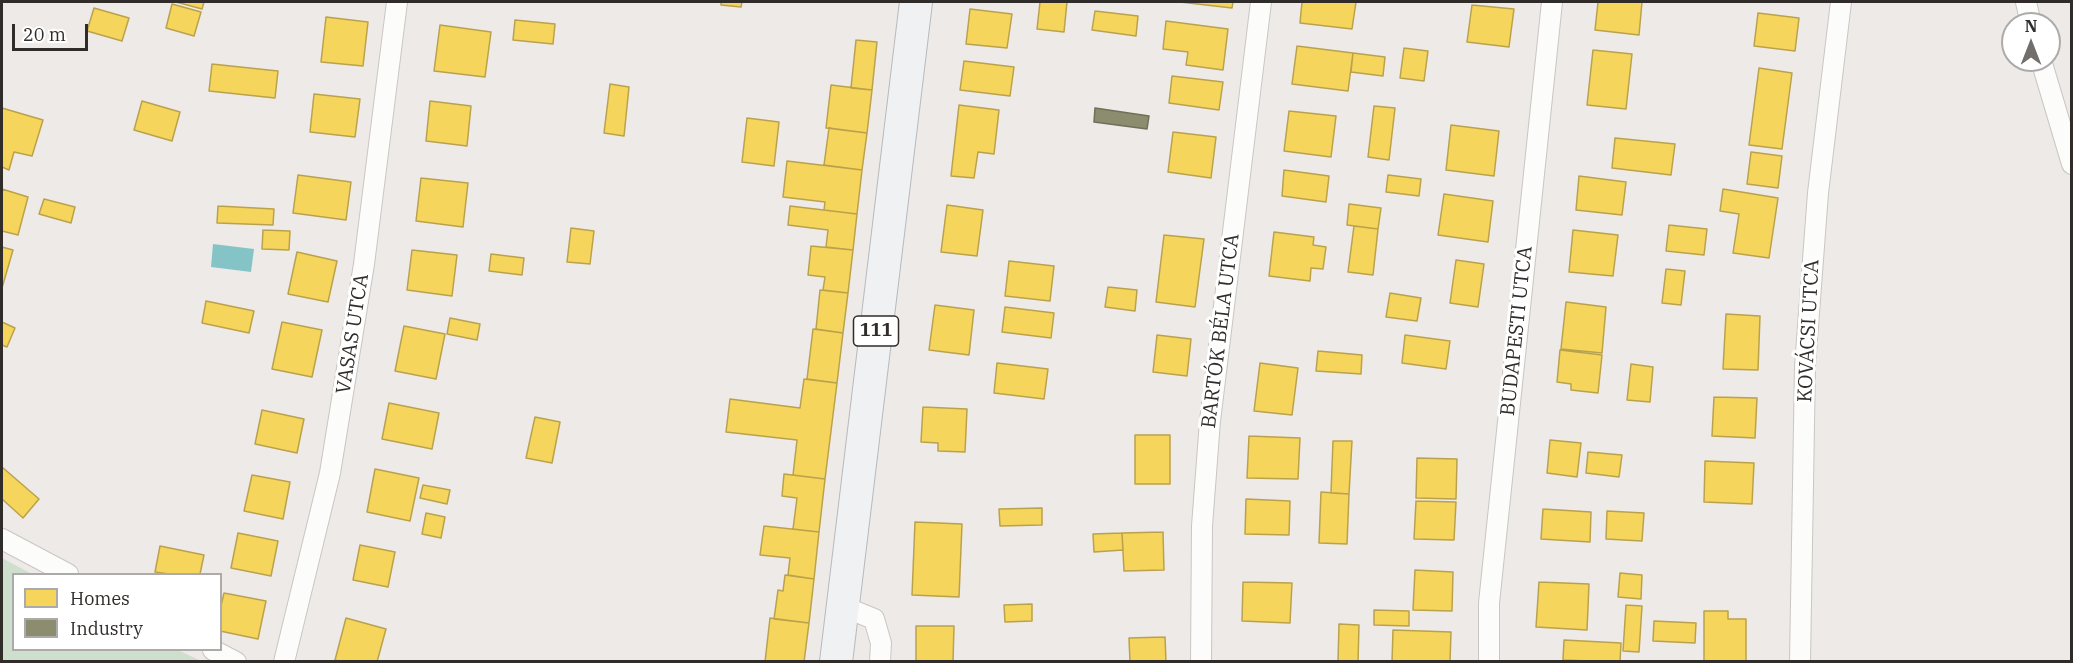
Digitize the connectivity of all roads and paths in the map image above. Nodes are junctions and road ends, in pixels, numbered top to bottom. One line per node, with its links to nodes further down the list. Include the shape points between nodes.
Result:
1 (397, 2): 13 (street, VASAS UTCA, via 364,264 330,473)
2 (916, 2): 10 (main road, 111)
3 (1261, 2): 16 (street, BARTÓK BÉLA UTCA, via 1209,432 1202,526)
4 (1552, 2): 17 (street, BUDAPESTI UTCA, via 1490,591)
5 (1841, 2): 18 (street, KOVÁCSI UTCA, via 1818,193 1805,366)
6 (2045, 72): 7 (street)
7 (2072, 164)
8 (2, 539): 9 (street)
9 (66, 573)
10 (842, 606): 14 (main road, 111); 15 (street, via 874,619 881,643)
11 (215, 651): 12 (street)
12 (236, 662)
13 (284, 662)
14 (836, 662)
15 (880, 662)
16 (1201, 662)
17 (1489, 662)
18 (1800, 662)

